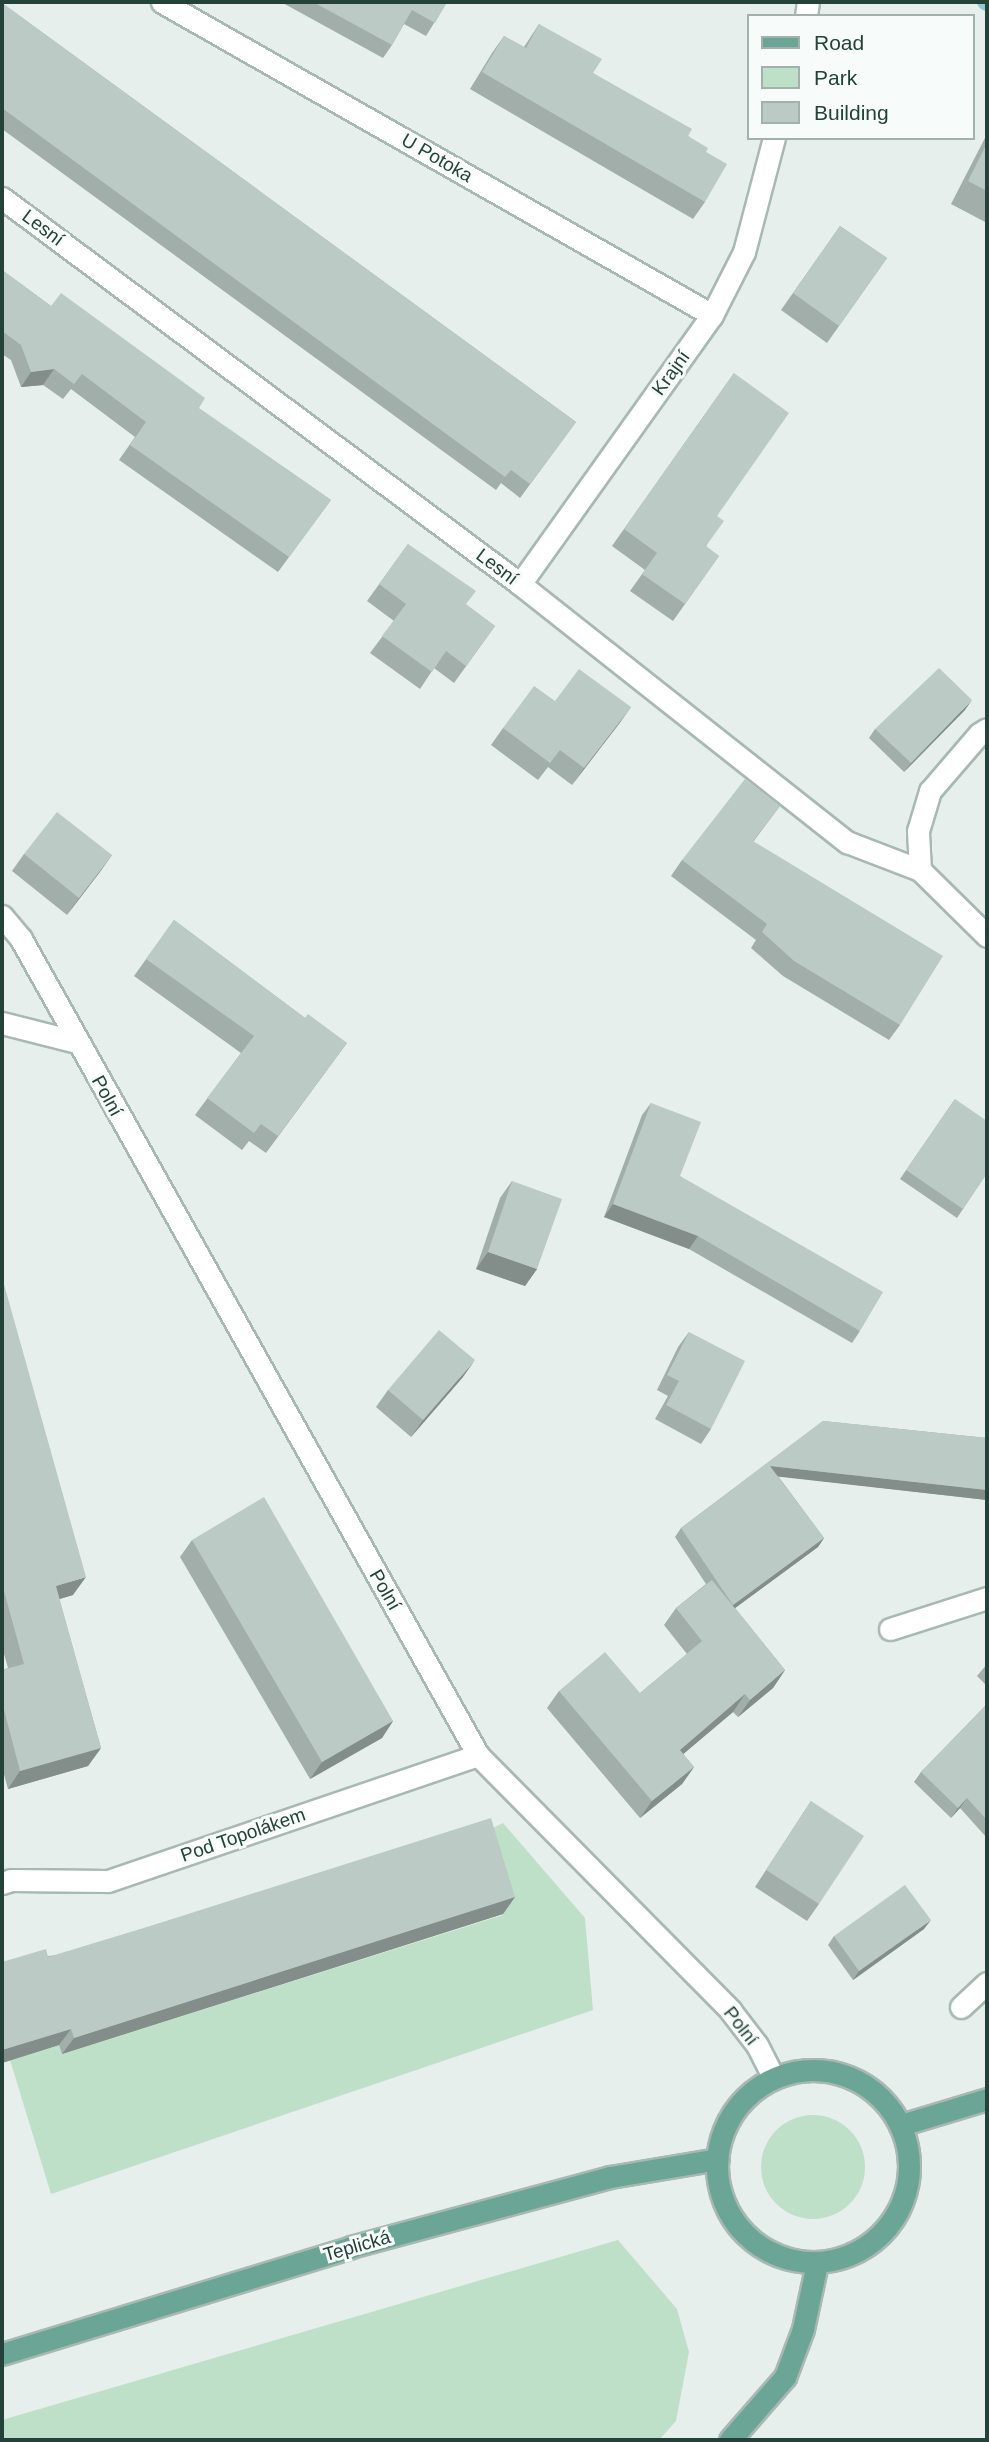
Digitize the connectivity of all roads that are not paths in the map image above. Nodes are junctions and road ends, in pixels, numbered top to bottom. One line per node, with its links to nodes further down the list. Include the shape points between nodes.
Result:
1 (162, 2): 4 (street, U Potoka)
2 (773, 140): 4 (street, Krajní, via 744,252)
3 (2, 198): 5 (street, Lesní)
4 (712, 315): 5 (street, Krajní)
5 (520, 584): 7 (street, Lesní, via 847,842)
6 (987, 729): 7 (street, via 930,791 918,831)
7 (920, 870): 9 (street, Lesní)
8 (2, 916): 11 (street, Polní, via 21,939)
9 (987, 936)
10 (2, 1023): 11 (street)
11 (77, 1042): 14 (street, Polní)
12 (987, 1598): 13 (street)
13 (890, 1629)
14 (478, 1755): 15 (street, Pod Topolákem, via 108,1881); 18 (street, Polní, via 730,2010 757,2045)
15 (2, 1883)
16 (987, 1983): 17 (street)
17 (961, 2007)
18 (774, 2078): 20 (main road, via 811,2070 844,2075 876,2093); 21 (main road, via 757,2088 730,2117)
19 (987, 2099): 20 (main road)
20 (901, 2125): 22 (main road, via 909,2168 901,2206 869,2245)
21 (717, 2159): 22 (main road, via 717,2178 727,2210 748,2238 780,2257); 23 (main road, Teplická, via 610,2176 351,2247)
22 (817, 2263): 24 (main road, via 803,2329 785,2377)
23 (2, 2354)
24 (730, 2440)

